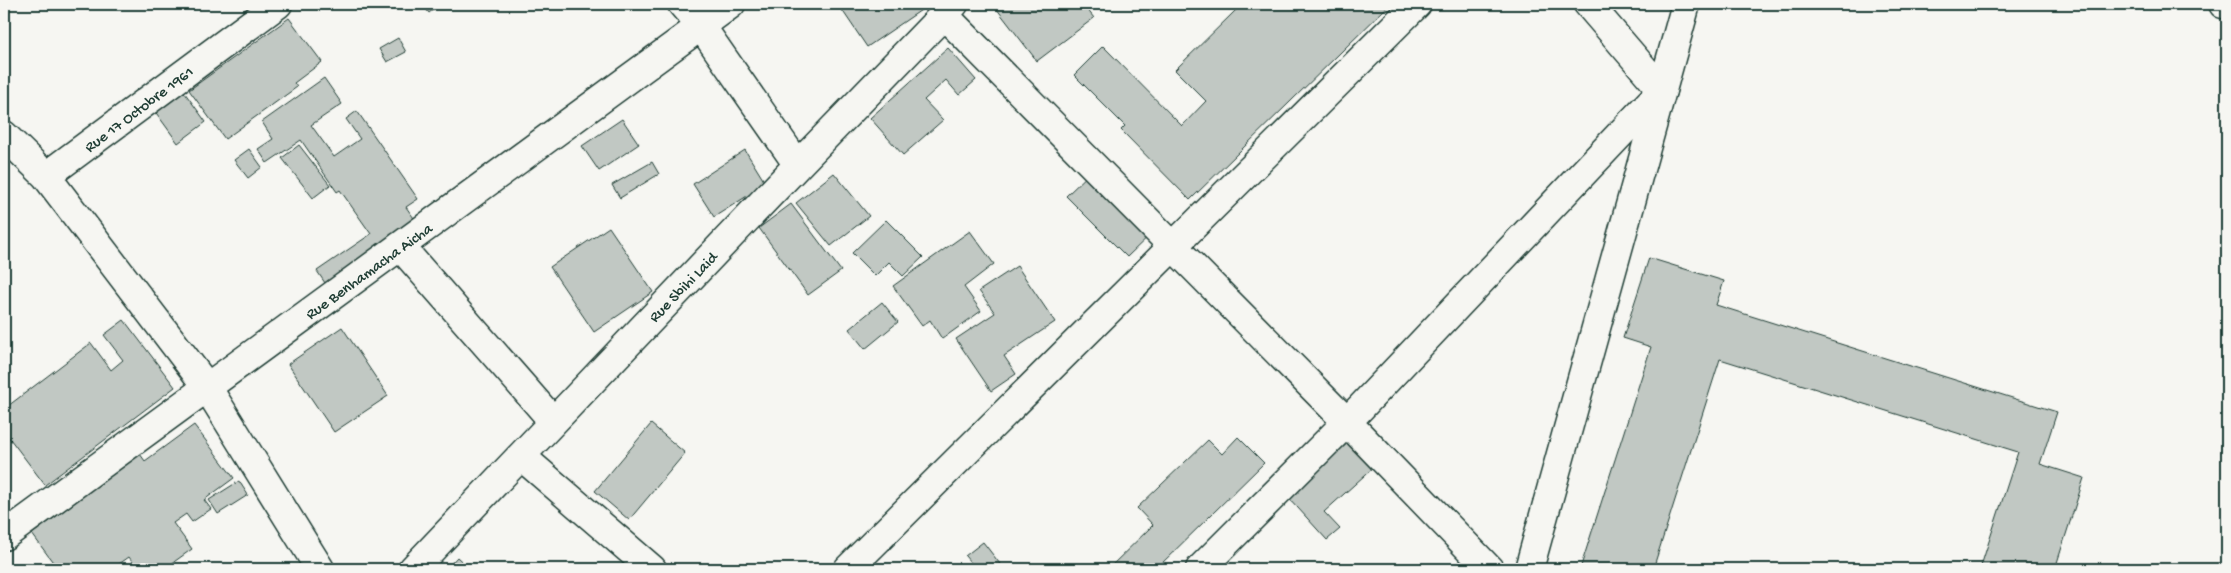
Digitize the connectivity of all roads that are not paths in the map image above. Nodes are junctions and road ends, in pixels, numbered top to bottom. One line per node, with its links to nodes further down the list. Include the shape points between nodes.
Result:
1 (278, 4): 14 (street, Rue 17 Octobre 1961)
2 (682, 4): 10 (street)
3 (731, 4): 10 (street, Rue Benhamacha Aicha)
4 (1417, 4): 16 (street)
5 (1588, 4): 11 (street)
6 (1686, 4): 11 (street)
7 (2223, 4): 8 (street)
8 (2227, 5)
9 (948, 9): 13 (street, Rue Sbihi Laid); 16 (street)
10 (701, 26): 13 (street); 15 (street, Rue Benhamacha Aicha)
11 (1662, 90): 19 (street); 28 (street)
12 (4, 135): 14 (street)
13 (798, 165): 18 (street, Rue Sbihi Laid)
14 (46, 176): 17 (street)
15 (400, 246): 17 (street, Rue Benhamacha Aicha); 18 (street)
16 (1172, 246): 19 (street); 25 (street)
17 (206, 387): 21 (street, Rue Benhamacha Aicha); 23 (street)
18 (553, 421): 20 (street, Rue Sbihi Laid)
19 (1346, 422): 26 (street); 27 (street)
20 (521, 456): 22 (street); 24 (street, Rue Sbihi Laid)
21 (4, 536)
22 (643, 567)
23 (320, 569)
24 (413, 569)
25 (848, 569)
26 (1200, 569)
27 (1489, 569)
28 (1529, 569)

